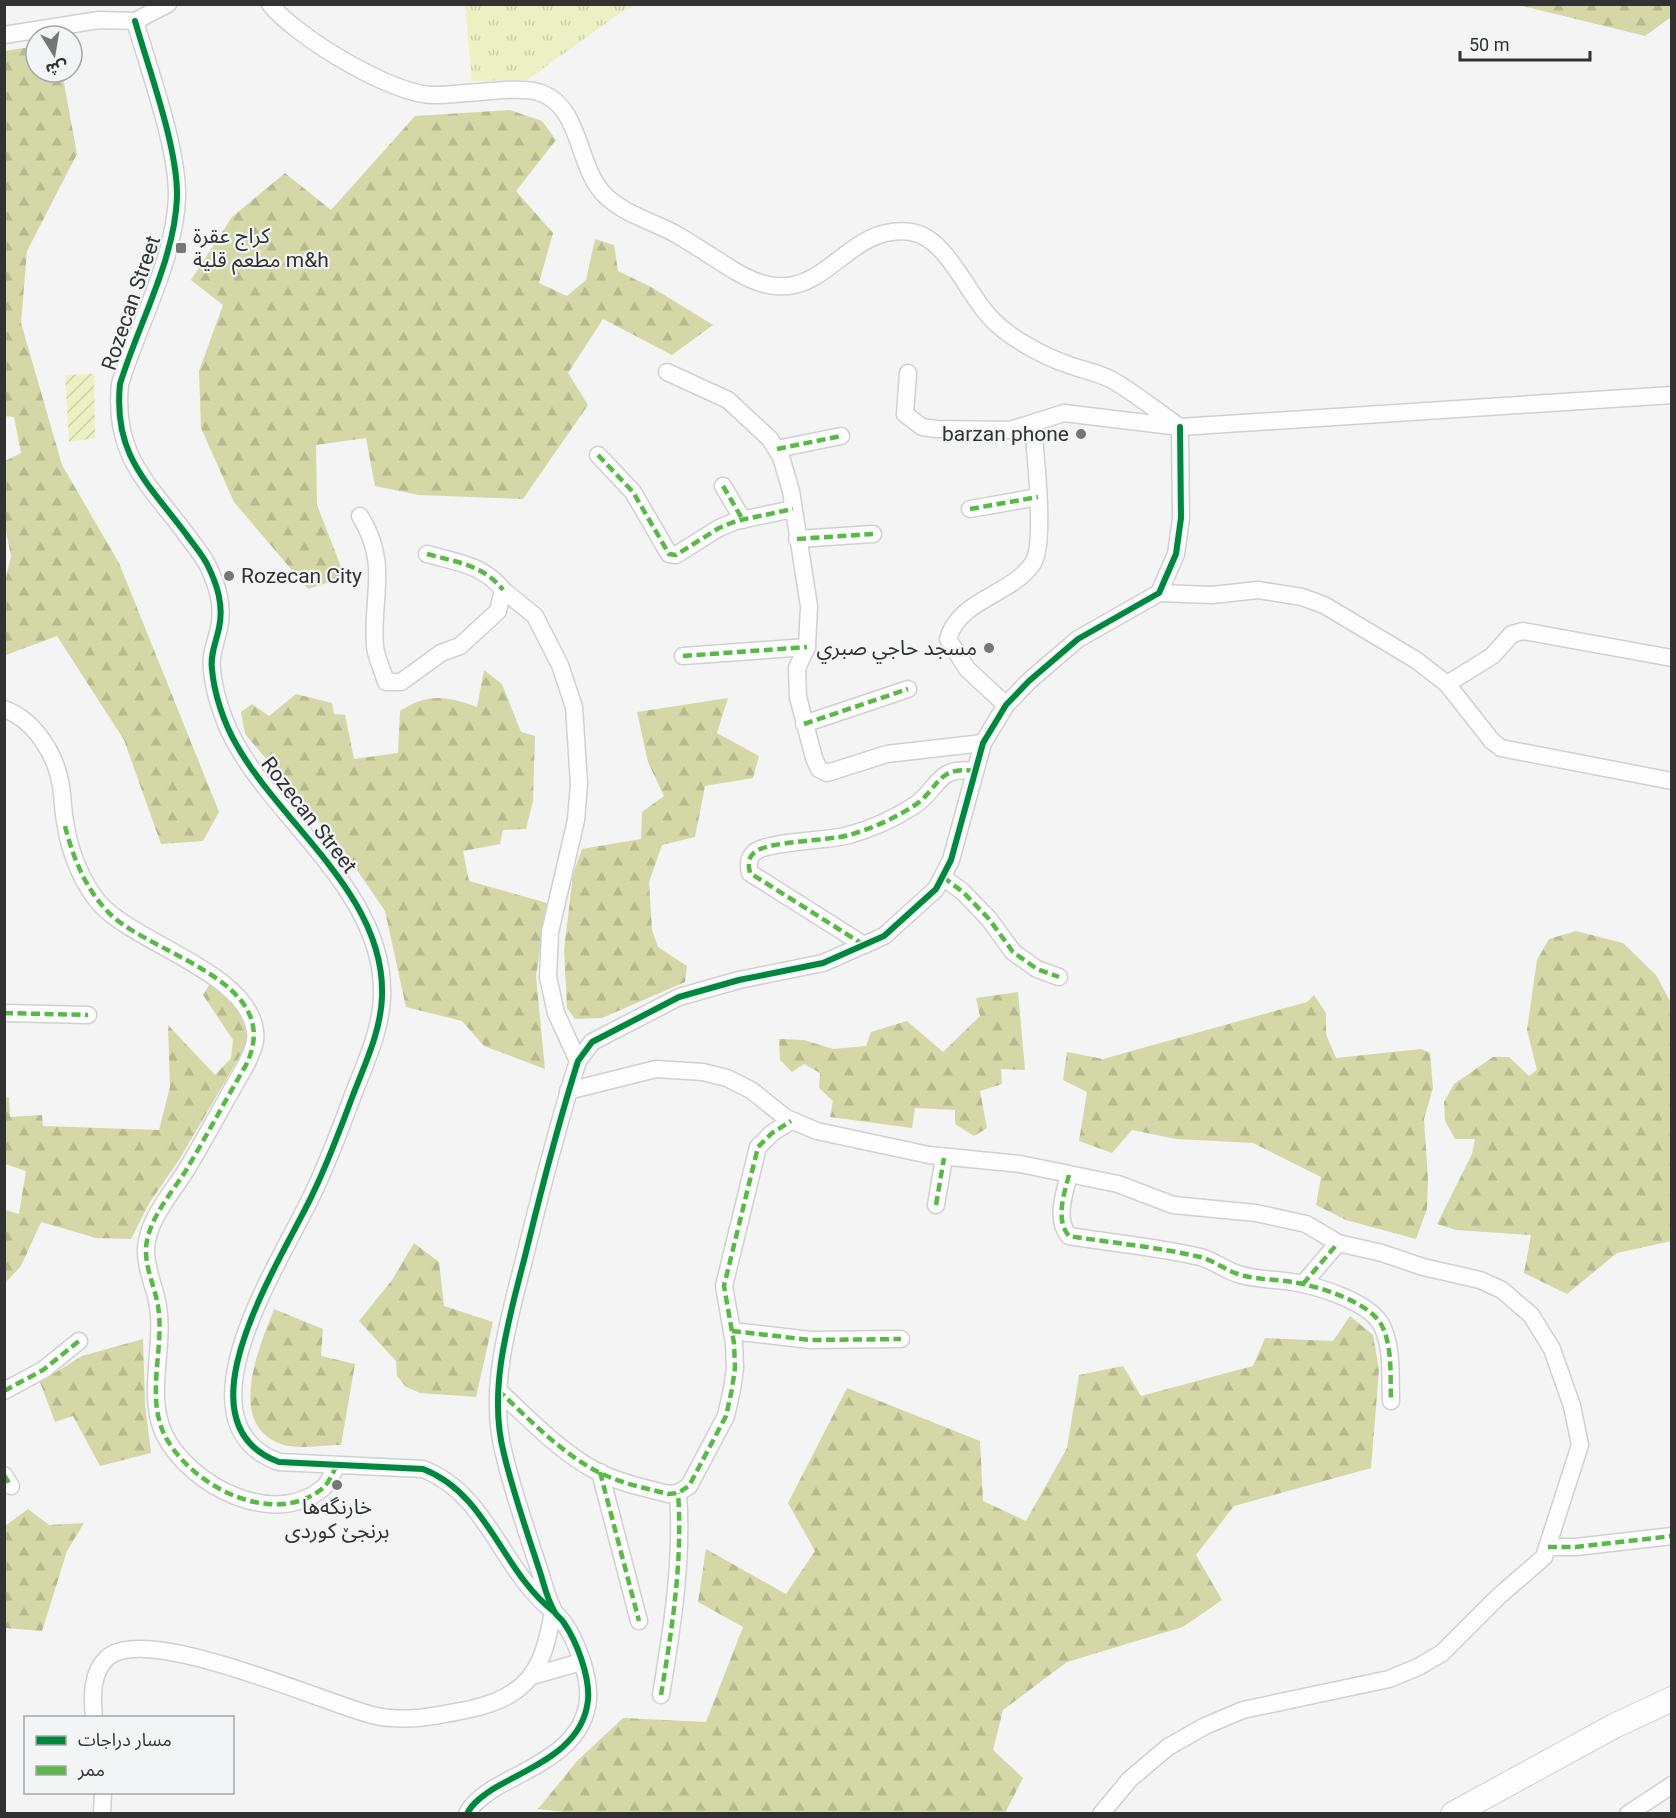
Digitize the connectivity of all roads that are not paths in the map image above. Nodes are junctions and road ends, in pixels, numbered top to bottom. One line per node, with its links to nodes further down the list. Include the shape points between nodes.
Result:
1 (168, 4): 3 (street)
2 (270, 4): 9 (street, via 302,33 409,93 431,96 536,91 552,98 565,110 592,178 603,193 616,204 767,288 804,284 886,233 914,232 948,257 997,324 1066,364 1110,379)
3 (135, 21): 4 (street, via 99,20); 54 (street, Rozecan Street, via 175,166 177,197 173,232 120,384 121,435 129,456 205,560 215,583 221,604 212,670 224,718 235,742 270,794 340,877 368,933 382,975 380,1018 360,1078 314,1191 254,1308 236,1365 234,1413 249,1446 279,1462)
4 (4, 35)
5 (667, 372): 11 (street, via 728,400)
6 (908, 373): 8 (street, via 905,414 922,427 965,431)
7 (1671, 395): 9 (street)
8 (1033, 425): 9 (street, via 1064,413); 14 (street)
9 (1180, 428): 23 (street, via 1181,518 1176,554)
10 (841, 436): 11 (street)
11 (777, 449): 15 (street)
12 (598, 455): 18 (street, via 633,492 669,554 676,555 719,528)
13 (723, 486): 18 (street)
14 (1038, 497): 16 (street); 29 (street, via 1033,563 1022,575 964,614 952,626 948,639 967,669)
15 (793, 509): 18 (street); 20 (street)
16 (970, 509)
17 (360, 516): 22 (street, via 375,548 379,581 375,647 386,682 401,682 441,653 460,646 498,611)
18 (743, 520)
19 (873, 534): 20 (street)
20 (797, 539): 24 (street, via 809,606)
21 (427, 554): 22 (street, via 475,567 493,577)
22 (503, 590): 40 (street, via 536,616 560,665 574,707 579,784 576,820 550,932 548,977 556,1013)
23 (1159, 593): 27 (street, via 1212,595 1258,590 1302,597 1364,627); 29 (street, via 1078,639)
24 (807, 647): 25 (street); 31 (street, via 796,680)
25 (683, 656)
26 (1671, 658): 27 (street, via 1522,631 1512,634 1492,656)
27 (1447, 684): 34 (street, via 1501,748)
28 (908, 689): 31 (street)
29 (1006, 705): 32 (street)
30 (4, 709): 54 (street, via 28,722 54,762 71,849 98,902 134,932 223,983 241,1000 256,1032 246,1065 161,1208 146,1249 158,1307 155,1400 165,1436 194,1471 236,1497 266,1504 306,1499 325,1487)
31 (804, 724): 32 (street, via 813,758 827,773 887,754)
32 (983, 743): 33 (street)
33 (975, 771): 35 (street, via 961,831); 36 (street, via 945,773 914,806 877,825 830,839 756,850 750,857 750,873)
34 (1671, 781)
35 (943, 877): 36 (street, via 912,913 884,936); 37 (street, via 982,912 1013,952)
36 (864, 945): 40 (street, via 823,963 679,997 592,1042)
37 (1059, 978)
38 (4, 1013): 39 (street)
39 (88, 1015)
40 (578, 1061): 41 (street)
41 (568, 1091): 42 (street, via 656,1069 682,1069 727,1078 751,1090); 51 (street, via 519,1279)
42 (791, 1121): 43 (street, via 817,1131); 48 (street, via 758,1147 725,1279)
43 (944, 1158): 44 (street, via 1020,1164); 45 (street)
44 (1069, 1175): 46 (street, via 1118,1184 1173,1205 1282,1217 1305,1224); 47 (street, via 1062,1220 1069,1236 1203,1258 1237,1274)
45 (936, 1205)
46 (1338, 1244): 47 (street); 58 (street, via 1480,1280 1516,1300 1542,1332 1572,1406 1580,1445)
47 (1303, 1284): 53 (street, via 1347,1298 1380,1323 1388,1344)
48 (732, 1331): 49 (street, via 811,1340); 56 (street, via 735,1368 726,1416 701,1468 689,1486)
49 (901, 1339)
50 (79, 1341): 52 (street, via 43,1370)
51 (498, 1390): 55 (street, via 535,1426); 59 (street, via 503,1451)
52 (4, 1391)
53 (1391, 1401)
54 (337, 1465): 59 (street, Rozecan Street, via 423,1469 444,1477 466,1496 536,1598)
55 (600, 1472): 56 (street, via 648,1489); 60 (street)
56 (678, 1493): 63 (street, via 681,1539)
57 (1671, 1536): 58 (street)
58 (1548, 1547): 70 (street, via 1528,1573 1442,1653 1389,1679 1243,1710 1205,1726 1168,1747 1130,1779)
59 (553, 1611): 61 (street, via 564,1623); 62 (street, via 543,1659)
60 (639, 1621)
61 (581, 1662): 62 (street); 69 (street, via 588,1701 570,1743 483,1796)
62 (532, 1676): 65 (street, via 499,1701 399,1720 372,1715 232,1668 145,1648 108,1656 97,1670 92,1696)
63 (661, 1695)
64 (1671, 1699): 71 (street)
65 (94, 1716)
66 (1671, 1785): 72 (street)
67 (103, 1794): 68 (street)
68 (102, 1814)
69 (467, 1814)
70 (1101, 1814)
71 (1453, 1814)
72 (1628, 1814)

